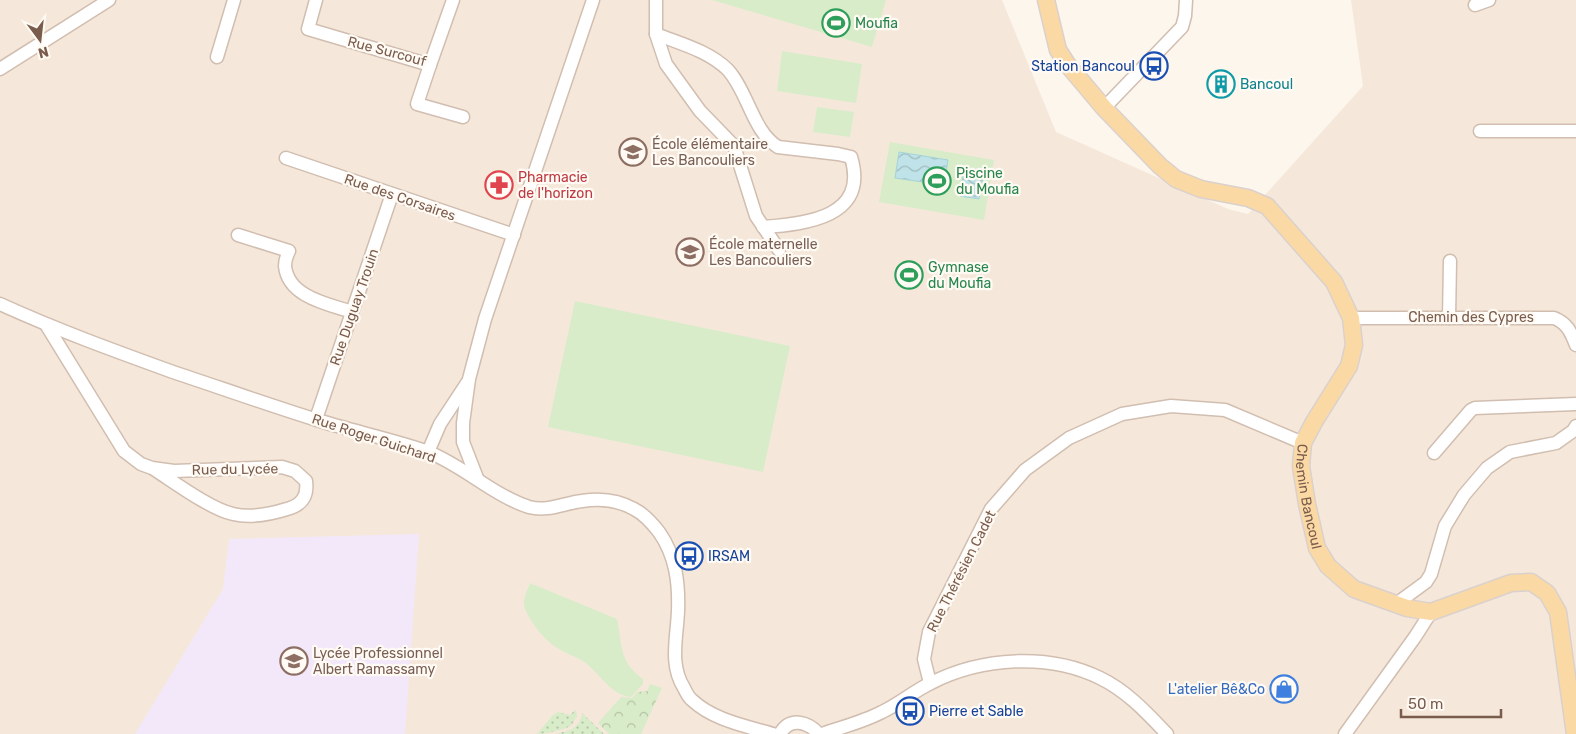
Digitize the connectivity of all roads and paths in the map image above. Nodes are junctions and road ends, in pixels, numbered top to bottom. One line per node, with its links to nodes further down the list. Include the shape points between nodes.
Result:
1 (109, 0): 14 (street)
2 (234, 0): 12 (street)
3 (316, 0): 13 (street, Rue Surcouf, via 308,30)
4 (453, 0): 13 (street, Rue Surcouf)
5 (593, 0): 23 (street)
6 (656, 0): 11 (street)
7 (1046, 0): 15 (main road, Chemin Bancoul, via 1058,50 1074,75)
8 (1186, 0): 15 (street, via 1182,27)
9 (1490, 0): 10 (street)
10 (1475, 5)
11 (656, 34): 21 (street, via 666,64 700,112 734,146 756,216); 21 (street, via 713,57 728,71 770,142 778,147 851,157 855,169 854,185 846,203 826,216 792,225)
12 (217, 57)
13 (430, 65): 16 (street, via 417,104)
14 (0, 69)
15 (1104, 108): 28 (main road, Chemin Bancoul, via 1176,180 1267,206 1334,282)
16 (463, 118)
17 (1480, 131): 18 (street)
18 (1576, 131)
19 (286, 158): 20 (street, Rue des Corsaires)
20 (392, 194): 23 (street, Rue des Corsaires); 27 (street, Rue Duguay Trouin)
21 (763, 226): 24 (street)
22 (238, 235): 27 (street, via 289,251 285,265 290,283 309,298)
23 (514, 235): 32 (street, via 485,319)
24 (779, 250)
25 (1450, 261): 29 (street)
26 (0, 304): 30 (street, Rue Roger Guichard)
27 (352, 312): 34 (street, Rue Duguay Trouin)
28 (1351, 318): 29 (street, Chemin des Cypres); 37 (main road, Chemin Bancoul, via 1354,345 1349,366)
29 (1449, 318): 31 (street, Chemin des Cypres, via 1554,318 1567,326)
30 (47, 326): 34 (street, Rue Roger Guichard); 41 (street, Rue du Lycée, via 124,451)
31 (1576, 345)
32 (470, 379): 36 (street); 38 (street, via 440,424)
33 (1576, 404): 39 (street, via 1475,408)
34 (316, 419): 38 (street, Rue Roger Guichard)
35 (1576, 426): 43 (street, via 1556,443 1510,452 1487,468 1445,526 1426,582)
36 (463, 442): 40 (street, via 454,453); 42 (street)
37 (1303, 443): 43 (main road, Chemin Bancoul, via 1301,466 1307,504 1318,548 1328,566 1354,590); 46 (street, Rue Thérésien Cadet, via 1225,410 1171,406 1122,414 1069,438 1025,470 991,509 929,632 924,659)
38 (428, 452): 40 (street, Rue Roger Guichard)
39 (1434, 452)
40 (442, 459): 42 (street, Rue Roger Guichard)
41 (152, 468): 41 (street, Rue du Lycée, via 282,467 295,471 306,481 307,488 304,500 294,507 251,516 233,514 219,510)
42 (477, 478): 47 (street, Rue Roger Guichard, via 531,507 552,509 582,501 611,500 646,517 668,544 677,577 674,654 680,682 691,699 708,711)
43 (1396, 604): 44 (main road, Chemin Bancoul)
44 (1431, 612): 45 (main road, Chemin Bancoul, via 1511,583 1531,582 1547,593 1558,612); 51 (street)
45 (1571, 658): 52 (main road, Chemin Bancoul)
46 (930, 683): 49 (street, via 902,702 861,722); 50 (street, via 955,672 981,666 1026,661 1062,665 1101,678 1137,703)
47 (772, 734)
48 (780, 734): 49 (street, via 787,726 800,722)
49 (821, 734)
50 (1167, 734)
51 (1345, 734)
52 (1575, 734)

